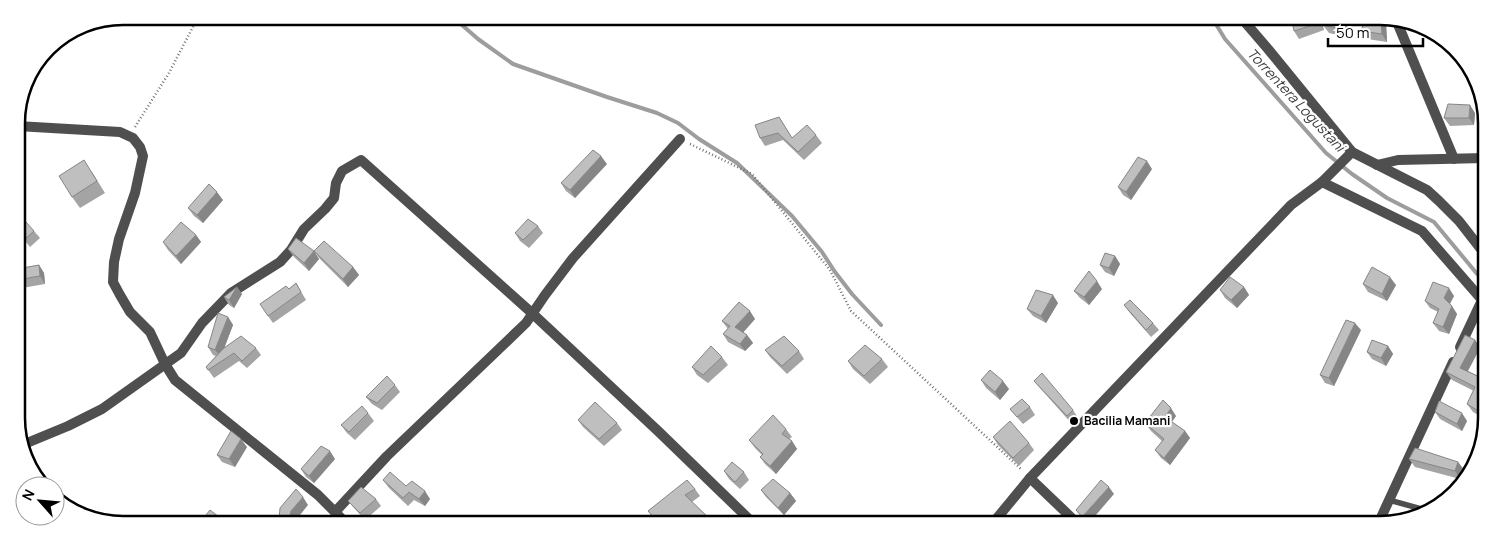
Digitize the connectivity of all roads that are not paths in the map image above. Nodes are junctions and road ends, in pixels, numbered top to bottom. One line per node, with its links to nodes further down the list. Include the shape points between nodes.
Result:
1 (1248, 25): 5 (street)
2 (1399, 27): 7 (street)
3 (25, 127): 14 (street, via 120,132 140,147 143,156 135,193 119,239 113,282 130,312 150,332)
4 (680, 139): 13 (street, via 573,258)
5 (1352, 152): 8 (street); 9 (street)
6 (1478, 158): 7 (street)
7 (1454, 159): 8 (street, via 1398,160)
8 (1377, 165): 10 (street, via 1426,190 1459,221)
9 (1322, 182): 11 (street, via 1422,231); 16 (street, via 1291,205)
10 (1478, 245)
11 (1478, 295)
12 (1478, 311): 17 (street)
13 (533, 314): 14 (street, via 361,160 342,171 334,198 304,229 280,262 231,293 202,323 182,353); 19 (street, via 387,456); 21 (street)
14 (165, 364): 15 (street, via 102,409); 19 (street, via 175,380)
15 (28, 442)
16 (1030, 478): 22 (street); 23 (street)
17 (1389, 500): 18 (lane); 24 (street)
18 (1419, 508)
19 (335, 512): 20 (street)
20 (339, 516)
21 (746, 516)
22 (999, 516)
23 (1070, 516)
24 (1382, 516)

